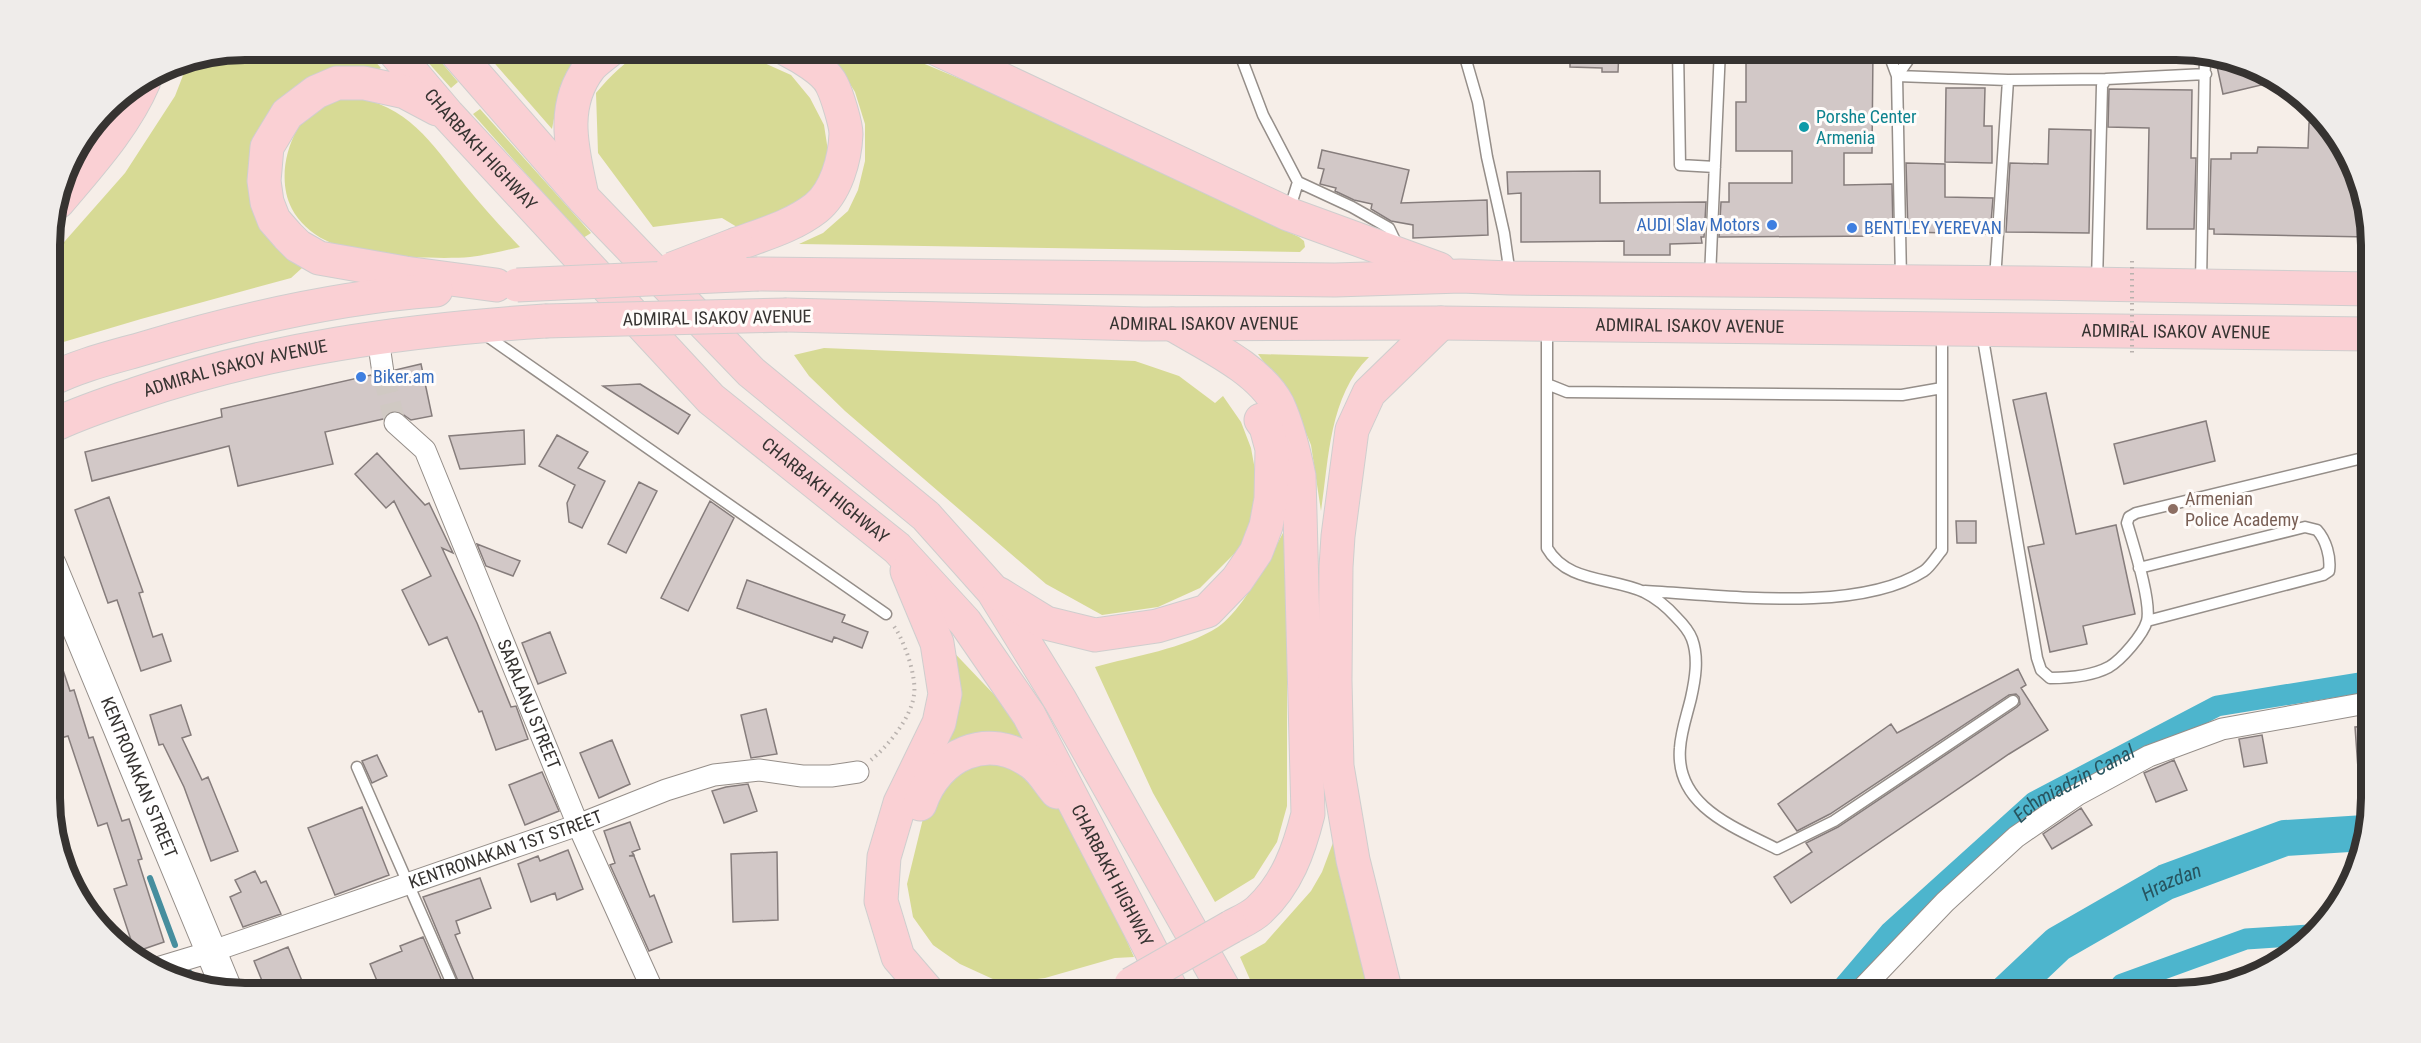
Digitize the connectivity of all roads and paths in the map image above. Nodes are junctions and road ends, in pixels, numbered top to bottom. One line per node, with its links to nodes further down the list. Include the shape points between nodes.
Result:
1 (401, 60): 19 (highway, CHARBAKH HIGHWAY)
2 (461, 60): 15 (highway)
3 (599, 60): 23 (highway, via 590,67 571,102 570,136)
4 (805, 60): 29 (highway, bridge, via 832,84 846,132 840,170 831,190 817,208 794,222)
5 (958, 60): 24 (highway)
6 (1242, 60): 21 (lane, via 1263,115)
7 (1466, 60): 28 (lane, via 1478,102)
8 (1678, 60): 20 (lane, via 1680,165)
9 (1720, 60): 20 (lane)
10 (1891, 60): 14 (lane)
11 (1909, 60): 14 (lane)
12 (2205, 63): 13 (lane)
13 (2206, 74): 17 (lane); 35 (lane)
14 (1897, 76): 16 (lane); 31 (lane)
15 (478, 80): 19 (highway); 23 (highway)
16 (2008, 80): 17 (lane); 32 (lane)
17 (2106, 80): 34 (lane, via 2102,86)
18 (137, 95): 22 (highway)
19 (446, 112): 33 (highway, via 405,92 364,83 337,83 316,92 287,114 267,147 267,202 274,220 288,236 319,258); 53 (highway, CHARBAKH HIGHWAY, via 711,399)
20 (1715, 167): 30 (lane)
21 (1298, 182): 24 (lane); 25 (lane, via 1389,228)
22 (69, 188)
23 (583, 198): 56 (highway, via 751,372 926,516)
24 (1288, 214): 25 (highway)
25 (1404, 258): 27 (highway)
26 (2132, 261): 45 (path, bridge)
27 (1461, 276): 28 (highway); 29 (highway, bridge, via 1323,279 758,274)
28 (1510, 278): 30 (highway)
29 (648, 279): 33 (highway, bridge)
30 (1710, 281): 31 (highway)
31 (1901, 283): 32 (highway)
32 (1995, 283): 34 (highway)
33 (506, 285): 47 (highway, via 406,292 300,310 202,331)
34 (2097, 285): 35 (highway)
35 (2200, 287): 36 (highway)
36 (2361, 289)
37 (1441, 323): 38 (highway, ADMIRAL ISAKOV AVENUE); 39 (highway, ADMIRAL ISAKOV AVENUE); 62 (highway, via 1369,393 1352,430 1336,567)
38 (1158, 324): 40 (highway, ADMIRAL ISAKOV AVENUE, bridge, via 787,315); 56 (highway, via 1222,371 1266,427 1272,449 1271,499 1256,552 1237,580 1207,611 1157,627 1095,634 1046,623); 68 (highway, via 1242,367 1260,381 1277,403 1299,476 1308,814 1298,854 1280,886)
39 (1547, 324): 41 (highway, ADMIRAL ISAKOV AVENUE); 48 (lane)
40 (472, 325): 44 (highway, ADMIRAL ISAKOV AVENUE); 58 (lane)
41 (1942, 328): 42 (highway, ADMIRAL ISAKOV AVENUE); 49 (lane)
42 (1982, 330): 45 (highway, ADMIRAL ISAKOV AVENUE); 59 (lane, via 2041,670 2050,678 2072,678 2109,666 2134,643)
43 (2361, 334): 45 (highway, ADMIRAL ISAKOV AVENUE)
44 (378, 338): 46 (street); 51 (highway, ADMIRAL ISAKOV AVENUE, via 291,352 187,376 69,417)
45 (2132, 343)
46 (383, 372)
47 (60, 377)
48 (1547, 384): 49 (lane, via 1567,392 1902,394); 57 (lane, via 1546,548 1565,568)
49 (1942, 388): 57 (lane, via 1942,550 1927,569 1900,584 1820,599)
50 (395, 423): 65 (street, SARALANJ STREET, via 425,450)
51 (60, 433)
52 (2361, 458): 54 (lane, via 2136,513 2127,523)
53 (897, 548): 66 (highway, CHARBAKH HIGHWAY, via 965,622 998,668 1029,715); 74 (highway, via 937,643 945,694 939,723 900,803 884,857 881,901 898,957)
54 (2139, 568): 59 (lane); 59 (lane, via 2305,527 2324,537 2330,564 2323,575)
55 (60, 587): 69 (main road, KENTRONAKAN STREET)
56 (993, 591): 78 (highway, via 1060,700)
57 (1642, 591): 60 (lane, via 1669,609 1692,639 1695,676 1680,747 1684,782 1716,817 1777,849 1834,821)
58 (886, 614): 64 (path, via 908,654 914,695 904,722 885,748)
59 (2147, 621)
60 (2013, 701)
61 (2361, 704): 80 (street, via 2222,729 2149,756 2077,795 2007,845)
62 (1337, 766): 68 (highway, via 1327,818 1298,888 1262,927); 79 (highway, via 1353,860)
63 (357, 767): 67 (lane)
64 (858, 772): 65 (street, KENTRONAKAN 1ST STREET, via 802,776 759,770 714,775)
65 (578, 825): 67 (street, KENTRONAKAN 1ST STREET); 73 (street, SARALANJ STREET)
66 (1091, 833): 75 (highway, via 1034,765 1018,754 983,747 965,752 942,767 926,788 900,879 904,926 927,968); 77 (highway, CHARBAKH HIGHWAY)
67 (407, 885): 69 (street, KENTRONAKAN 1ST STREET); 72 (lane)
68 (1235, 935): 76 (highway)
69 (210, 952): 70 (street, KENTRONAKAN 1ST STREET); 71 (main road, KENTRONAKAN STREET)
70 (166, 965)
71 (223, 981)
72 (451, 983)
73 (649, 983)
74 (919, 983)
75 (941, 983)
76 (1144, 983)
77 (1168, 983)
78 (1220, 983)
79 (1384, 983)
80 (1868, 983)

